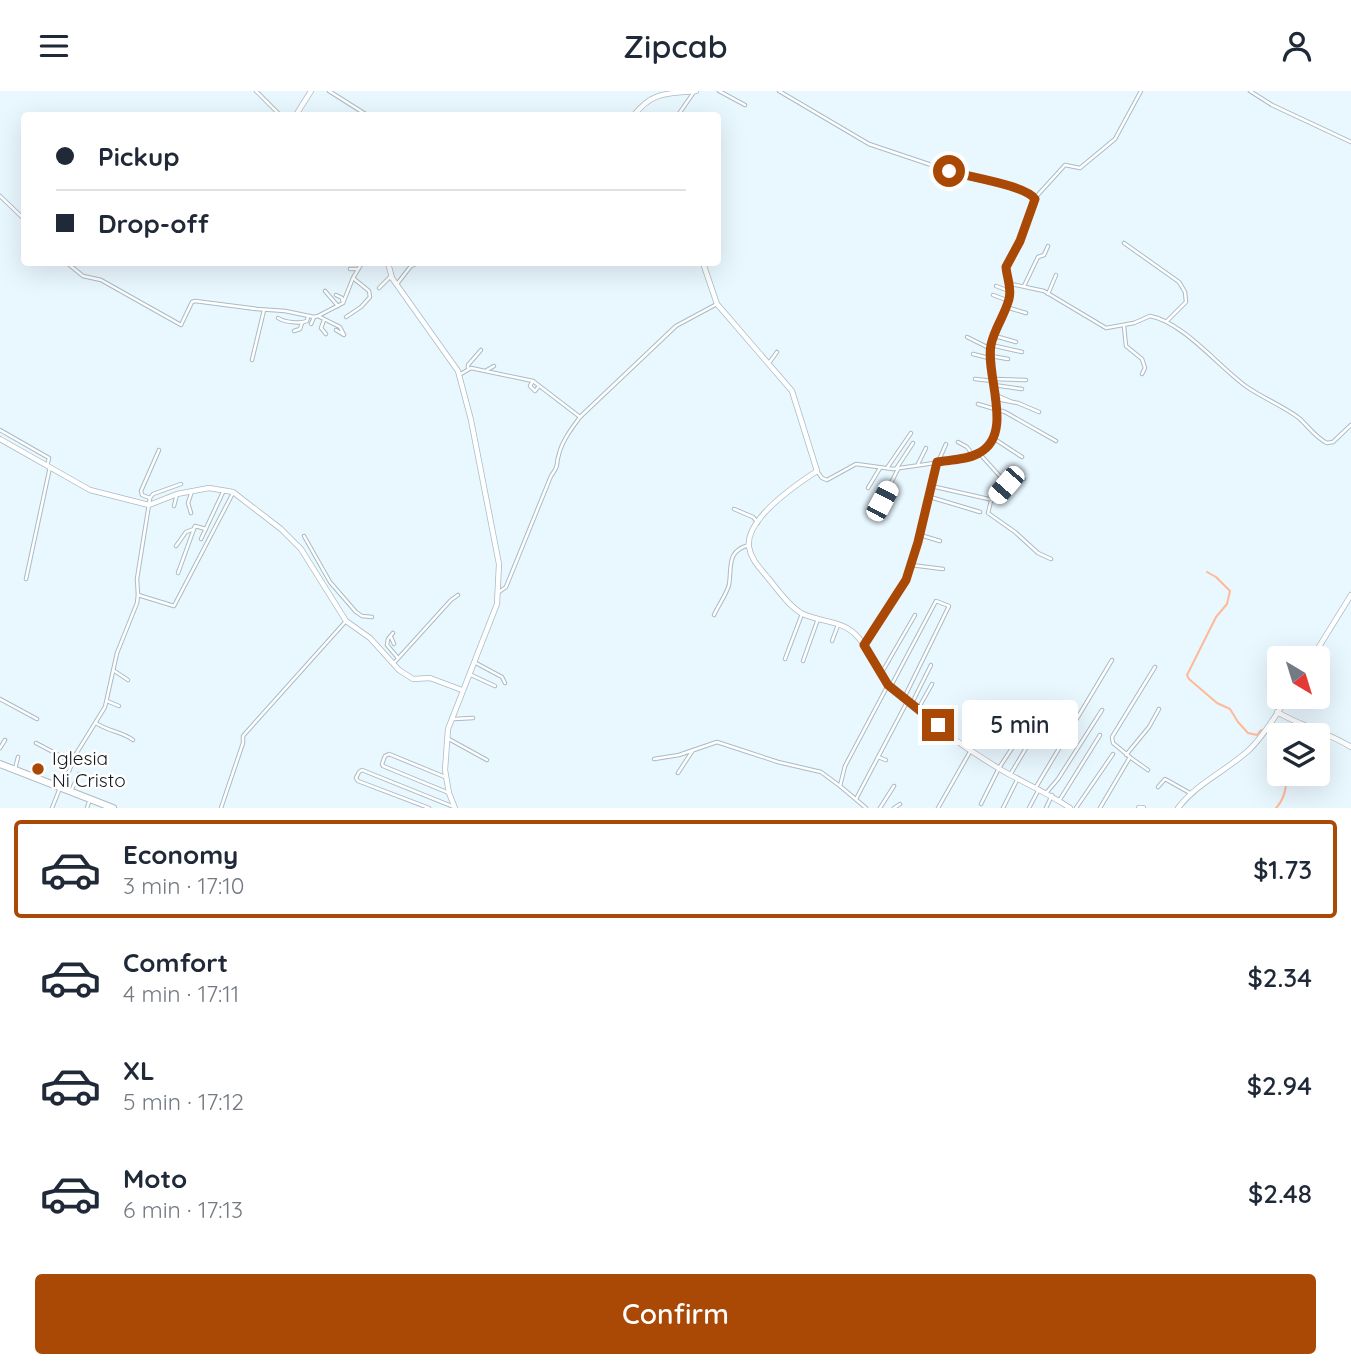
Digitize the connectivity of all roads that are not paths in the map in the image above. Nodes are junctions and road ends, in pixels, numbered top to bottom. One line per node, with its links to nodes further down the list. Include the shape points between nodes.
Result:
1 (256, 91): 10 (street)
2 (311, 91): 11 (street)
3 (329, 91): 12 (street)
4 (695, 91): 13 (street, via 657,94); 14 (street)
5 (719, 91): 9 (street)
6 (779, 91): 17 (street, via 869,144 970,178 1008,185)
7 (1141, 91): 17 (street, via 1113,142 1080,168 1065,165)
8 (1250, 91): 15 (street)
9 (745, 105)
10 (277, 112)
11 (298, 112)
12 (362, 112)
13 (637, 112)
14 (680, 112)
15 (1351, 142)
16 (0, 197): 18 (street)
17 (1035, 199): 32 (street, via 1006,267)
18 (21, 216)
19 (1124, 243): 55 (street, via 1183,287 1186,302)
20 (1048, 246): 34 (street)
21 (71, 266): 47 (street, via 180,325 194,301)
22 (360, 266): 27 (street)
23 (389, 266): 28 (street)
24 (411, 266): 31 (street)
25 (704, 266): 43 (street)
26 (350, 269): 27 (street)
27 (358, 269): 30 (street)
28 (391, 275): 31 (street); 35 (street)
29 (1056, 275): 38 (street)
30 (353, 278): 42 (street); 52 (street, via 370,297)
31 (397, 284): 78 (street)
32 (1011, 284): 34 (street); 37 (street)
33 (996, 286): 37 (street)
34 (1024, 286): 38 (street)
35 (379, 288)
36 (325, 291): 44 (street)
37 (1010, 292): 41 (street)
38 (1048, 294): 59 (street, via 1101,326)
39 (336, 295): 42 (street)
40 (993, 295): 41 (street)
41 (1009, 301): 45 (street)
42 (343, 303): 44 (street)
43 (717, 304): 73 (street); 89 (street, via 676,326)
44 (338, 306): 51 (street)
45 (1006, 307): 49 (street); 62 (street)
46 (301, 308): 48 (street)
47 (264, 310): 48 (street); 72 (street)
48 (299, 313): 50 (street)
49 (1026, 313)
50 (308, 316): 51 (street); 56 (street)
51 (316, 317): 54 (street); 57 (street)
52 (346, 317)
53 (278, 318): 56 (street)
54 (324, 320): 58 (street); 61 (street, via 321,328)
55 (1166, 322): 59 (street, via 1150,316); 90 (street, via 1322,441 1333,442)
56 (302, 323): 60 (street)
57 (311, 324)
58 (337, 325): 61 (street); 61 (street, via 344,335)
59 (1124, 326): 77 (street, via 1126,346 1145,366)
60 (294, 331)
61 (335, 332)
62 (994, 336): 64 (street); 65 (street)
63 (967, 337): 65 (street)
64 (1016, 342)
65 (991, 347): 68 (street); 70 (street)
66 (481, 350): 75 (street)
67 (777, 352): 73 (street)
68 (1022, 352)
69 (972, 354): 70 (street)
70 (991, 358): 71 (street); 82 (street)
71 (1008, 359)
72 (252, 360)
73 (769, 363): 110 (street, via 793,394)
74 (494, 366): 76 (street)
75 (468, 368): 76 (street); 78 (street)
76 (487, 370): 81 (street)
77 (1142, 374)
78 (459, 375): 145 (street, via 485,485 499,564)
79 (975, 379): 82 (street)
80 (1026, 380): 82 (street)
81 (533, 381): 83 (street); 83 (street, via 532,390)
82 (993, 382): 84 (street); 85 (street)
83 (539, 386): 89 (street)
84 (1022, 389)
85 (995, 397): 87 (street); 88 (street)
86 (978, 404): 87 (street)
87 (997, 411): 93 (street); 95 (street)
88 (1039, 412)
89 (579, 417): 145 (street, via 563,445 558,467 506,587)
90 (1351, 425)
91 (0, 430): 106 (street, via 50,458)
92 (911, 433): 109 (street)
93 (993, 438): 101 (street); 103 (street)
94 (0, 439): 106 (street)
95 (1056, 441)
96 (958, 442): 102 (street)
97 (913, 443): 108 (street)
98 (946, 444): 104 (street)
99 (926, 448): 105 (street)
100 (159, 450): 121 (street, via 141,491)
101 (979, 453): 102 (street); 112 (street)
102 (974, 455): 104 (street)
103 (1023, 457)
104 (938, 462): 105 (street); 114 (street)
105 (917, 465): 108 (street)
106 (49, 467): 124 (street, via 90,490); 142 (street)
107 (880, 468): 109 (street); 110 (street, via 853,465 827,480); 115 (street)
108 (897, 468): 109 (street); 122 (street)
109 (886, 469)
110 (817, 471): 129 (street, via 786,493)
111 (1024, 479): 112 (street, via 1015,477)
112 (1006, 483): 123 (street)
113 (181, 484): 121 (street)
114 (931, 485): 119 (street); 123 (street)
115 (867, 488)
116 (224, 490): 117 (street); 118 (street); 131 (street)
117 (192, 491): 120 (street); 128 (street)
118 (233, 492): 144 (street, via 301,549); 146 (street, via 174,606)
119 (928, 496): 127 (street); 133 (street)
120 (178, 497): 124 (street); 125 (street)
121 (149, 498): 124 (street)
122 (882, 501)
123 (991, 501): 138 (street, via 989,514)
124 (149, 505): 146 (street)
125 (174, 506)
126 (734, 509): 129 (street)
127 (980, 512)
128 (191, 513)
129 (758, 523): 136 (street)
130 (194, 529): 131 (street, via 197,525); 137 (street); 141 (street)
131 (206, 529): 134 (street)
132 (304, 535): 143 (street)
133 (920, 535): 135 (street); 139 (street)
134 (201, 539)
135 (940, 541)
136 (749, 545): 149 (street, via 758,566); 150 (street, via 737,550 729,566 728,587)
137 (176, 546)
138 (1051, 559)
139 (911, 565): 140 (street); 158 (street, via 905,584)
140 (943, 569)
141 (177, 573)
142 (26, 579)
143 (329, 582): 144 (street); 152 (street, via 356,612)
144 (324, 587): 154 (street)
145 (499, 592): 163 (street)
146 (138, 595): 168 (street)
147 (458, 595): 160 (street)
148 (1351, 595): 159 (street)
149 (802, 614): 153 (street); 161 (street)
150 (714, 615)
151 (915, 615): 170 (street)
152 (372, 617)
153 (818, 619): 155 (street); 164 (street)
154 (346, 621): 165 (street, via 370,638); 236 (street, via 243,736)
155 (838, 625): 156 (street); 158 (street, via 853,632)
156 (832, 641)
157 (394, 644): 160 (street, via 392,635 387,645)
158 (864, 645): 170 (street)
159 (1319, 646)
160 (398, 658): 165 (street)
161 (785, 659)
162 (1112, 660): 220 (street)
163 (474, 661): 169 (street); 172 (street)
164 (803, 661)
165 (393, 664): 176 (street, via 413,679 430,678)
166 (931, 665): 179 (street)
167 (1155, 667): 202 (street, via 1112,739)
168 (113, 670): 171 (street); 178 (street)
169 (469, 674): 174 (street); 176 (street)
170 (880, 674): 175 (street)
171 (128, 680)
172 (505, 683)
173 (932, 684): 183 (street)
174 (495, 686)
175 (890, 686): 179 (street); 179 (street, via 936,601 949,606); 218 (street, via 845,766)
176 (462, 690): 188 (street)
177 (0, 699): 187 (street)
178 (107, 701): 180 (street); 189 (street)
179 (908, 701): 183 (street); 204 (street)
180 (119, 706)
181 (1159, 709): 202 (street)
182 (1279, 709): 185 (street)
183 (917, 710): 199 (street)
184 (1102, 710): 226 (street)
185 (1277, 712): 197 (street); 225 (street, via 1251,748)
186 (473, 718): 188 (street)
187 (37, 719)
188 (451, 719): 192 (street)
189 (96, 723): 195 (street); 208 (street)
190 (1100, 735): 229 (street)
191 (1020, 736): 210 (street)
192 (447, 738): 206 (street); 216 (street)
193 (1032, 738): 215 (street)
194 (5, 740): 198 (street)
195 (133, 740)
196 (36, 743): 208 (street)
197 (1351, 747)
198 (0, 748)
199 (971, 749): 210 (street); 241 (street)
200 (693, 750): 205 (street); 214 (street); 218 (street, via 720,742 821,772)
201 (1113, 754): 246 (street)
202 (1128, 756): 212 (street); 247 (street)
203 (18, 757): 211 (street)
204 (878, 757): 207 (street); 228 (street)
205 (654, 759)
206 (487, 760)
207 (886, 760)
208 (72, 762): 222 (street)
209 (1, 768): 211 (highway)
210 (999, 768): 215 (street); 231 (street)
211 (15, 769): 222 (highway)
212 (1148, 770)
213 (79, 773): 223 (street)
214 (678, 773)
215 (1010, 775): 217 (street)
216 (446, 777): 224 (street); 224 (street, via 388,754 382,764)
217 (1018, 778): 220 (street); 242 (street)
218 (841, 786): 228 (street)
219 (894, 786): 239 (street)
220 (1038, 787): 226 (street); 243 (street)
221 (1158, 787): 225 (street, via 1165,779)
222 (61, 788): 223 (highway); 234 (street)
223 (70, 792): 227 (highway)
224 (449, 793): 233 (street)
225 (1190, 793): 248 (street)
226 (1049, 794): 229 (street); 244 (street)
227 (90, 799): 232 (highway); 235 (street)
228 (856, 799): 238 (street)
229 (1059, 801): 245 (street)
230 (900, 804): 240 (street)
231 (981, 804)
232 (109, 807)
233 (455, 807): 237 (street, via 362,770 356,778)
234 (52, 808)
235 (87, 808)
236 (221, 808)
237 (429, 808)
238 (866, 808)
239 (880, 808)
240 (894, 808)
241 (938, 808)
242 (1003, 808)
243 (1029, 808)
244 (1046, 808)
245 (1070, 808)
246 (1076, 808)
247 (1100, 808)
248 (1178, 808)

